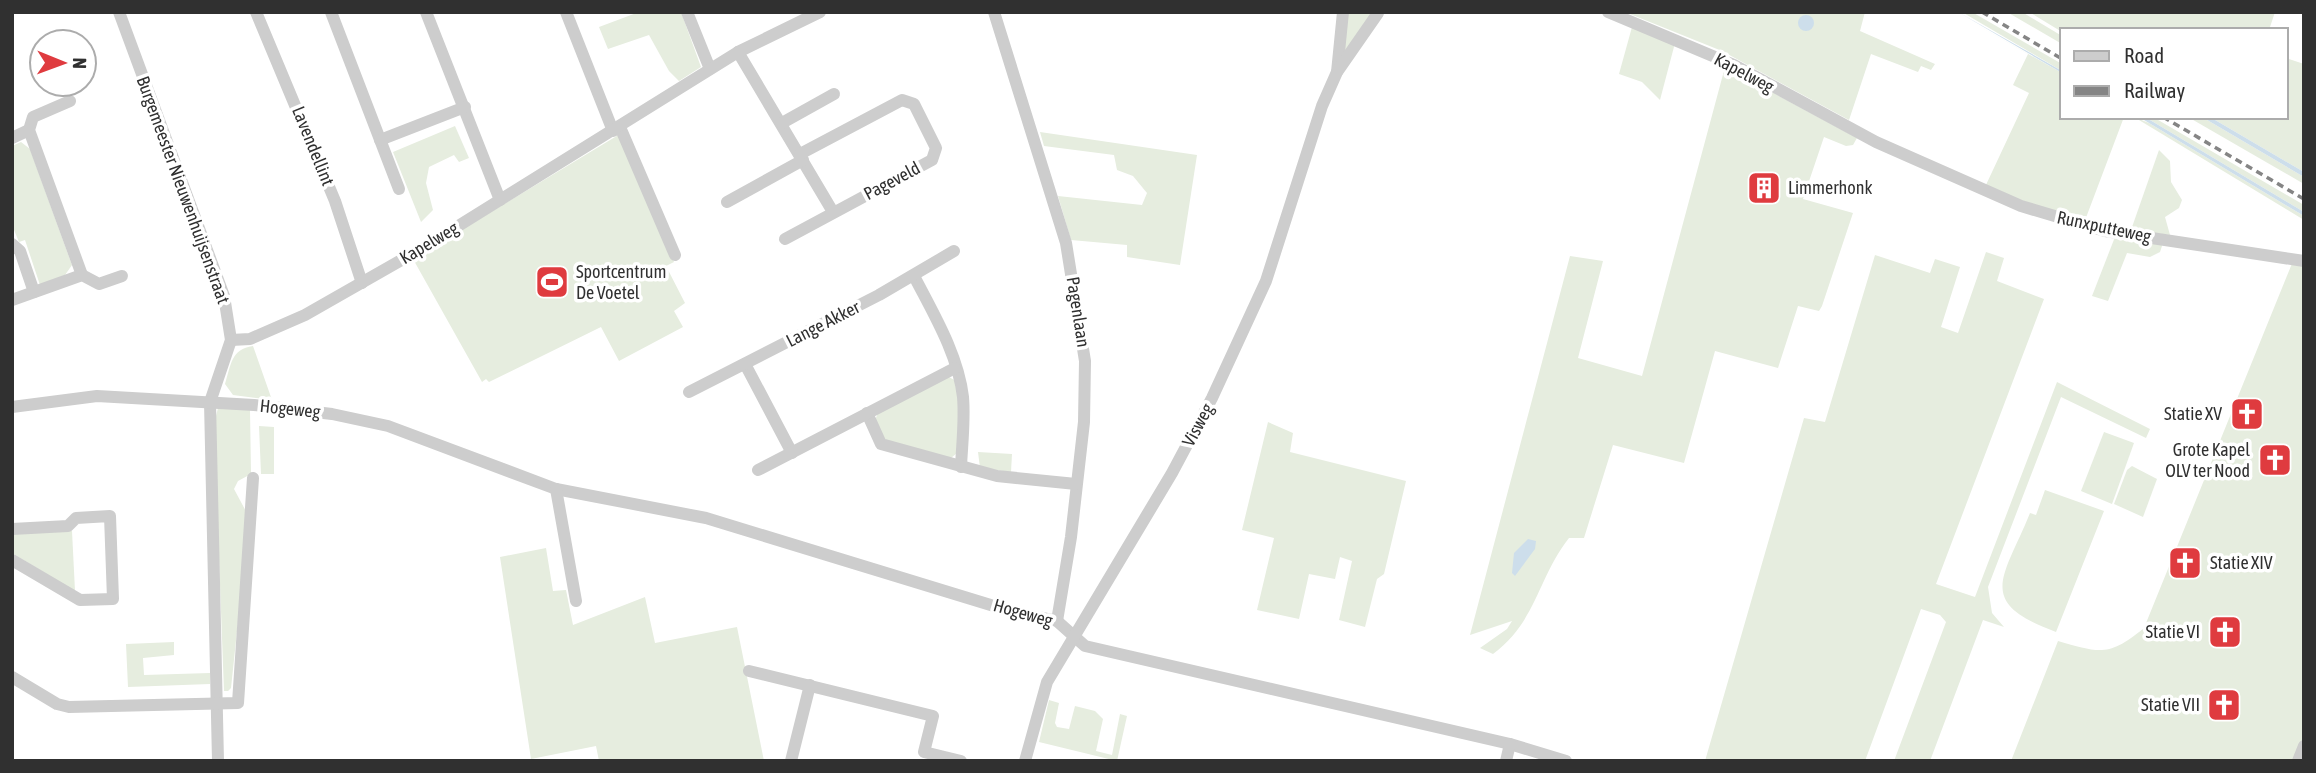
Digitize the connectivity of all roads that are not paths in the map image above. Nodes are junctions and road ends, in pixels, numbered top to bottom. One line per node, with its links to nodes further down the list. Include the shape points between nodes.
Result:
1 (119, 12): 40 (street, Burgemeester Nieuwenhuijsenstraat, via 224,296)
2 (256, 12): 37 (street, Lavendellint, via 335,201)
3 (331, 12): 22 (street)
4 (426, 12): 17 (street)
5 (566, 12): 19 (street)
6 (687, 12): 13 (street)
7 (818, 12): 12 (street, Kapelweg)
8 (994, 12): 51 (street, Pagenlaan, via 1066,243 1079,309 1085,361 1084,422)
9 (1343, 12): 14 (street, Visweg)
10 (1608, 12): 23 (street, Kapelweg, via 1734,65)
11 (1378, 13): 14 (street, Visweg)
12 (738, 52): 13 (street, Kapelweg); 18 (street)
13 (710, 69): 19 (street, Kapelweg)
14 (1337, 72): 57 (street, Visweg, via 1300,167 1256,305 1172,473)
15 (834, 94): 18 (street)
16 (70, 101): 20 (street, via 33,117)
17 (465, 107): 22 (street); 26 (street)
18 (782, 123): 24 (street)
19 (616, 129): 26 (street, Kapelweg); 32 (street)
20 (29, 130): 21 (street); 34 (street)
21 (12, 138)
22 (380, 140): 25 (street)
23 (1875, 142): 33 (street, Runxputteweg, via 1994,195 2089,228)
24 (801, 157): 27 (street, Pageveld); 28 (street); 28 (street, Pageveld, via 902,100 914,104 936,148 932,160)
25 (398, 189)
26 (500, 200): 37 (street, Kapelweg)
27 (727, 202)
28 (833, 212): 29 (street, Pageveld)
29 (785, 239)
30 (12, 244): 38 (street, via 20,251)
31 (954, 251): 36 (street, Lange Akker)
32 (675, 255)
33 (2304, 261)
34 (82, 275): 35 (street, via 100,284); 38 (street)
35 (122, 276)
36 (914, 276): 41 (street, Lange Akker); 42 (street)
37 (362, 283): 40 (street, Kapelweg, via 267,332)
38 (34, 292): 39 (street)
39 (12, 300)
40 (231, 340): 44 (street, Burgemeester Nieuwenhuijsenstraat)
41 (745, 364): 43 (street, Lange Akker); 47 (street)
42 (955, 368): 46 (street); 48 (street, via 962,395)
43 (689, 392)
44 (210, 402): 45 (street, Hogeweg, via 97,396); 52 (street, Hogeweg, via 375,423); 61 (street, Burgemeester Nieuwenhuijsenstraat)
45 (12, 407)
46 (867, 414): 47 (street); 48 (street, via 881,444)
47 (792, 453): 49 (street)
48 (961, 467): 51 (street, via 997,476)
49 (758, 470)
50 (253, 478): 61 (street, via 238,703)
51 (1076, 484): 56 (street, Pagenlaan)
52 (556, 489): 55 (street); 56 (street, Hogeweg, via 706,518 1007,610)
53 (12, 529): 54 (street, via 68,526 76,518 110,516 113,599 80,600)
54 (12, 560)
55 (576, 601)
56 (1057, 621): 57 (street, Hogeweg)
57 (1073, 637): 62 (street, Hogeweg, via 1084,646); 67 (street, Visweg, via 1043,689)
58 (749, 671): 60 (street)
59 (12, 677): 61 (street, via 69,707)
60 (810, 685): 65 (street); 66 (street, via 933,716 924,752)
61 (217, 704): 64 (street, Burgemeester Nieuwenhuijsenstraat)
62 (1510, 744): 68 (street); 69 (street, Hogeweg)
63 (2304, 746): 70 (street)
64 (218, 761)
65 (792, 761)
66 (961, 761)
67 (1026, 761)
68 (1506, 761)
69 (1566, 761)
70 (2298, 761)

